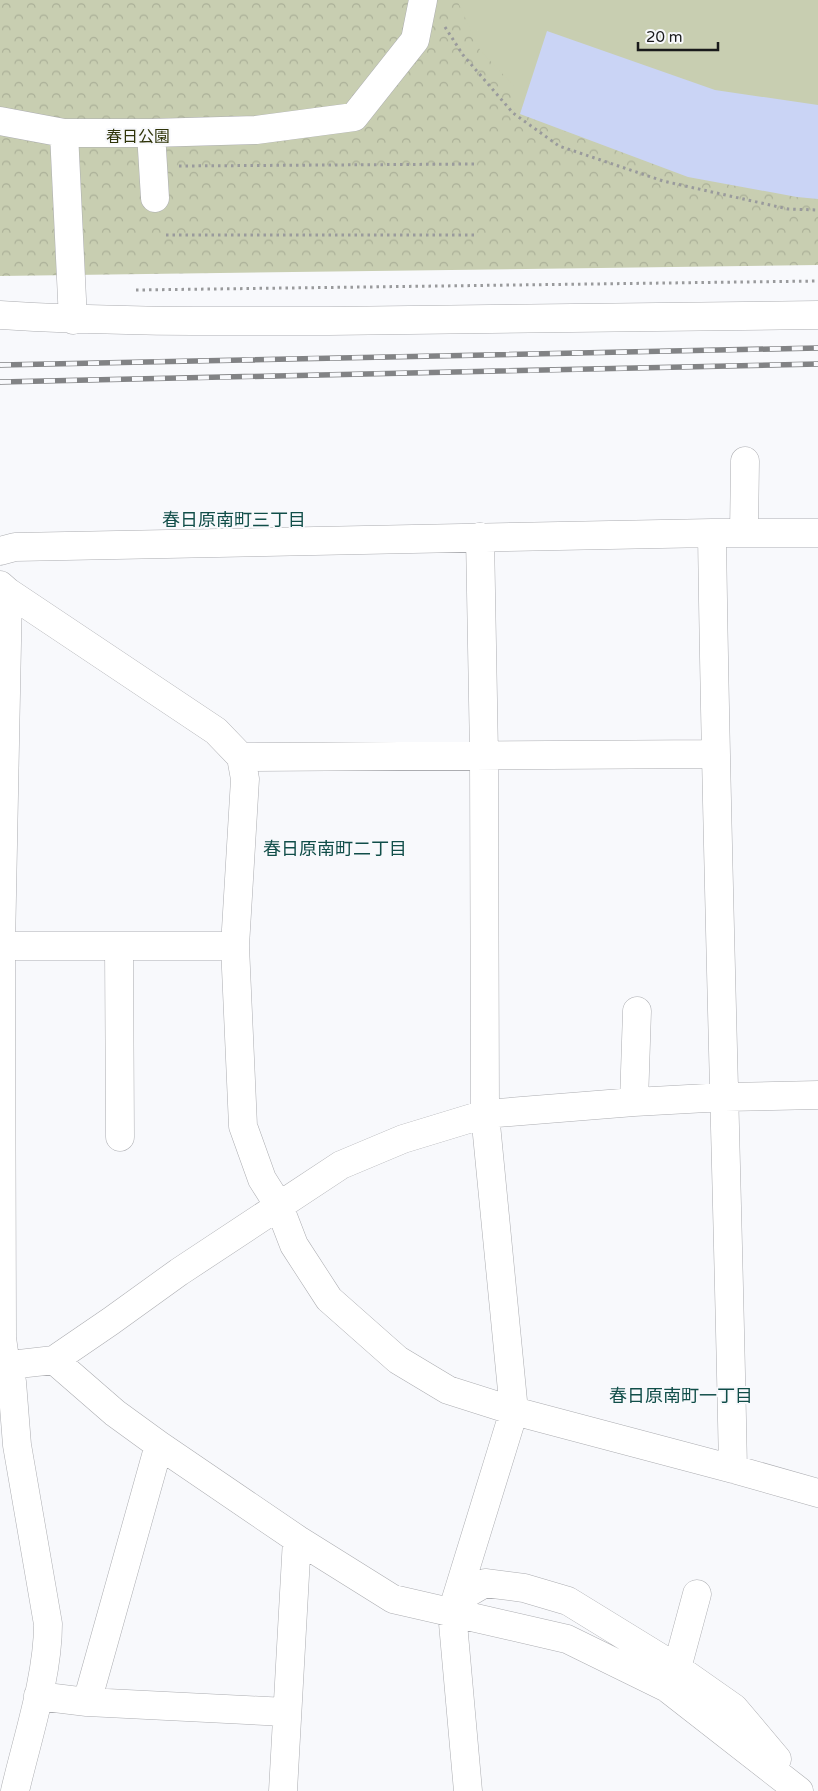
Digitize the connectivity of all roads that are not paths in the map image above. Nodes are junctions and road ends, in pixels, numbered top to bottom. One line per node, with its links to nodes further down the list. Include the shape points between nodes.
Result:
1 (423, 0): 4 (street, via 415,40 354,116 256,130)
2 (0, 121): 3 (street)
3 (64, 133): 4 (street); 8 (street)
4 (151, 133): 5 (street)
5 (155, 198)
6 (0, 315): 8 (street)
7 (818, 315): 8 (street, via 494,320)
8 (73, 320)
9 (745, 462): 11 (street)
10 (712, 533): 11 (street); 13 (street); 17 (street)
11 (744, 533): 12 (street)
12 (818, 533)
13 (480, 537): 14 (street, via 15,547); 16 (street)
14 (0, 551)
15 (4, 588): 18 (street, via 216,731); 19 (street)
16 (484, 754): 17 (street); 18 (street); 26 (street)
17 (715, 754): 24 (street)
18 (241, 756): 21 (street, via 245,780)
19 (0, 946): 20 (street); 30 (street)
20 (120, 946): 21 (street); 27 (street)
21 (235, 946): 28 (street, via 243,1126 262,1179)
22 (636, 1011): 25 (street)
23 (818, 1095): 24 (street)
24 (725, 1097): 25 (street); 33 (street)
25 (634, 1102): 26 (street)
26 (485, 1114): 28 (street, via 403,1139 341,1165); 31 (street)
27 (120, 1137)
28 (279, 1206): 29 (street); 31 (street, via 294,1245 329,1299 398,1360 448,1390)
29 (54, 1360): 30 (street); 32 (street)
30 (3, 1366): 39 (street, via 12,1382 17,1445 48,1624 48,1643)
31 (514, 1411): 33 (street); 37 (street)
32 (158, 1445): 35 (street); 40 (street)
33 (733, 1469): 34 (street)
34 (818, 1493)
35 (297, 1539): 37 (street, via 393,1599); 41 (street)
36 (697, 1594): 38 (street)
37 (452, 1612): 38 (street, via 567,1639); 38 (street, via 468,1592 486,1583 524,1588 568,1601); 45 (street)
38 (672, 1678): 42 (street)
39 (38, 1696): 40 (street); 43 (street)
40 (87, 1702): 41 (street)
41 (286, 1712): 44 (street)
42 (794, 1787)
43 (15, 1791)
44 (283, 1791)
45 (468, 1791)

